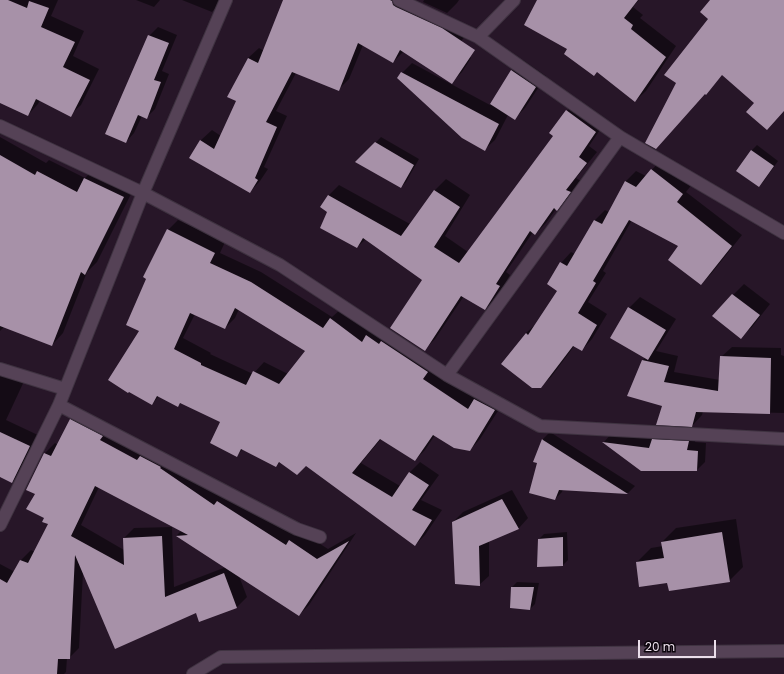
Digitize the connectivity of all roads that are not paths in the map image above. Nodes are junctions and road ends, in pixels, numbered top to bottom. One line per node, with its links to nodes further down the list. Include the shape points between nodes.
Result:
1 (226, 0): 7 (street)
2 (399, 0): 4 (street)
3 (514, 0): 4 (street)
4 (478, 36): 6 (street)
5 (0, 126): 7 (street)
6 (620, 137): 8 (street); 10 (street)
7 (143, 193): 10 (street, via 280,265); 11 (street)
8 (784, 234)
9 (0, 369): 11 (street)
10 (447, 375): 13 (street, via 540,426)
11 (65, 389): 12 (street)
12 (59, 405): 14 (street); 15 (street, via 297,530)
13 (784, 439)
14 (0, 525)
15 (320, 538)
16 (784, 651): 17 (street, via 221,657)
17 (192, 674)

